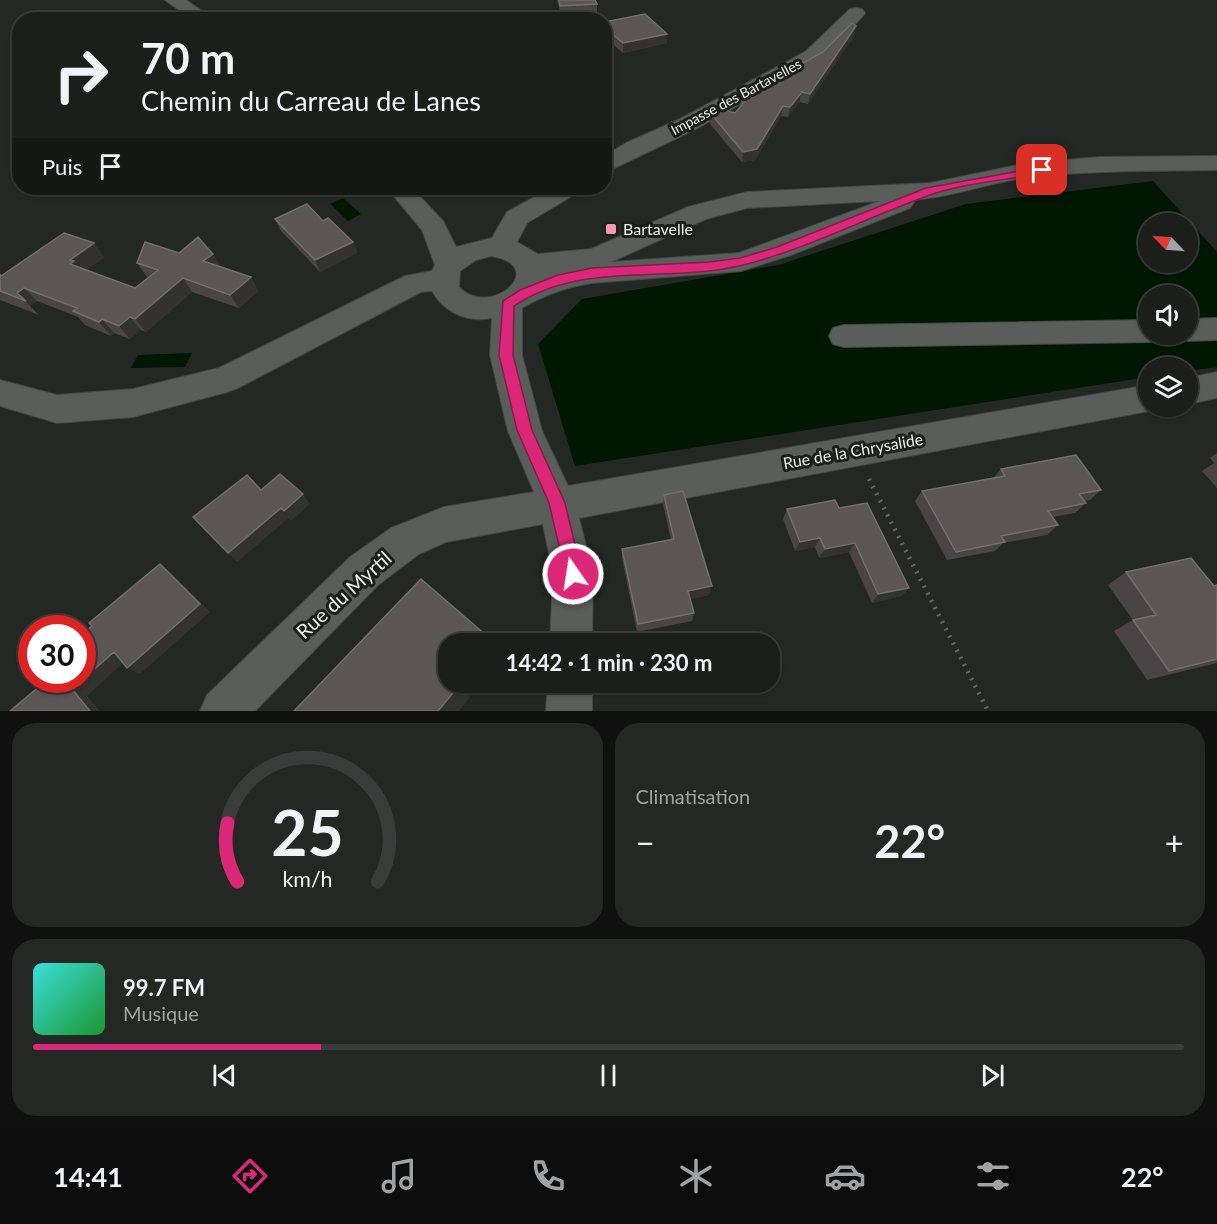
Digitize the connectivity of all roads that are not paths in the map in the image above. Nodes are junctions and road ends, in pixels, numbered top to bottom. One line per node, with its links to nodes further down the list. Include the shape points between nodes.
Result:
1 (174, 0): 2 (street)
2 (193, 12)
3 (856, 13): 4 (street, Impasse des Bartavelles, via 813,56)
4 (612, 161)
5 (1217, 162): 6 (street, via 1099,164 1023,171)
6 (930, 191): 11 (street, via 747,200 697,213 596,258); 13 (street, via 741,262 592,273 563,278)
7 (405, 195): 9 (street)
8 (556, 195): 10 (street, via 516,218)
9 (434, 226): 10 (street); 12 (street)
10 (491, 248): 11 (street, via 523,256); 12 (street, via 469,252)
11 (530, 263): 13 (street, via 531,283)
12 (454, 288): 13 (street, via 484,309); 18 (street); 21 (street, via 416,300 363,309 227,379 133,404 57,408)
13 (516, 298): 18 (street)
14 (1217, 329): 15 (street)
15 (1198, 330)
16 (1138, 331): 17 (street)
17 (844, 336)
18 (506, 355): 23 (street, via 525,430)
19 (1217, 386): 20 (street)
20 (1198, 389)
21 (0, 393)
22 (1138, 400): 23 (street, Rue de la Chrysalide)
23 (557, 503): 24 (street, via 573,574); 26 (street, Rue du Myrtil, via 444,525 405,542 364,571)
24 (571, 633)
25 (570, 693): 27 (street)
26 (223, 711)
27 (569, 711)

